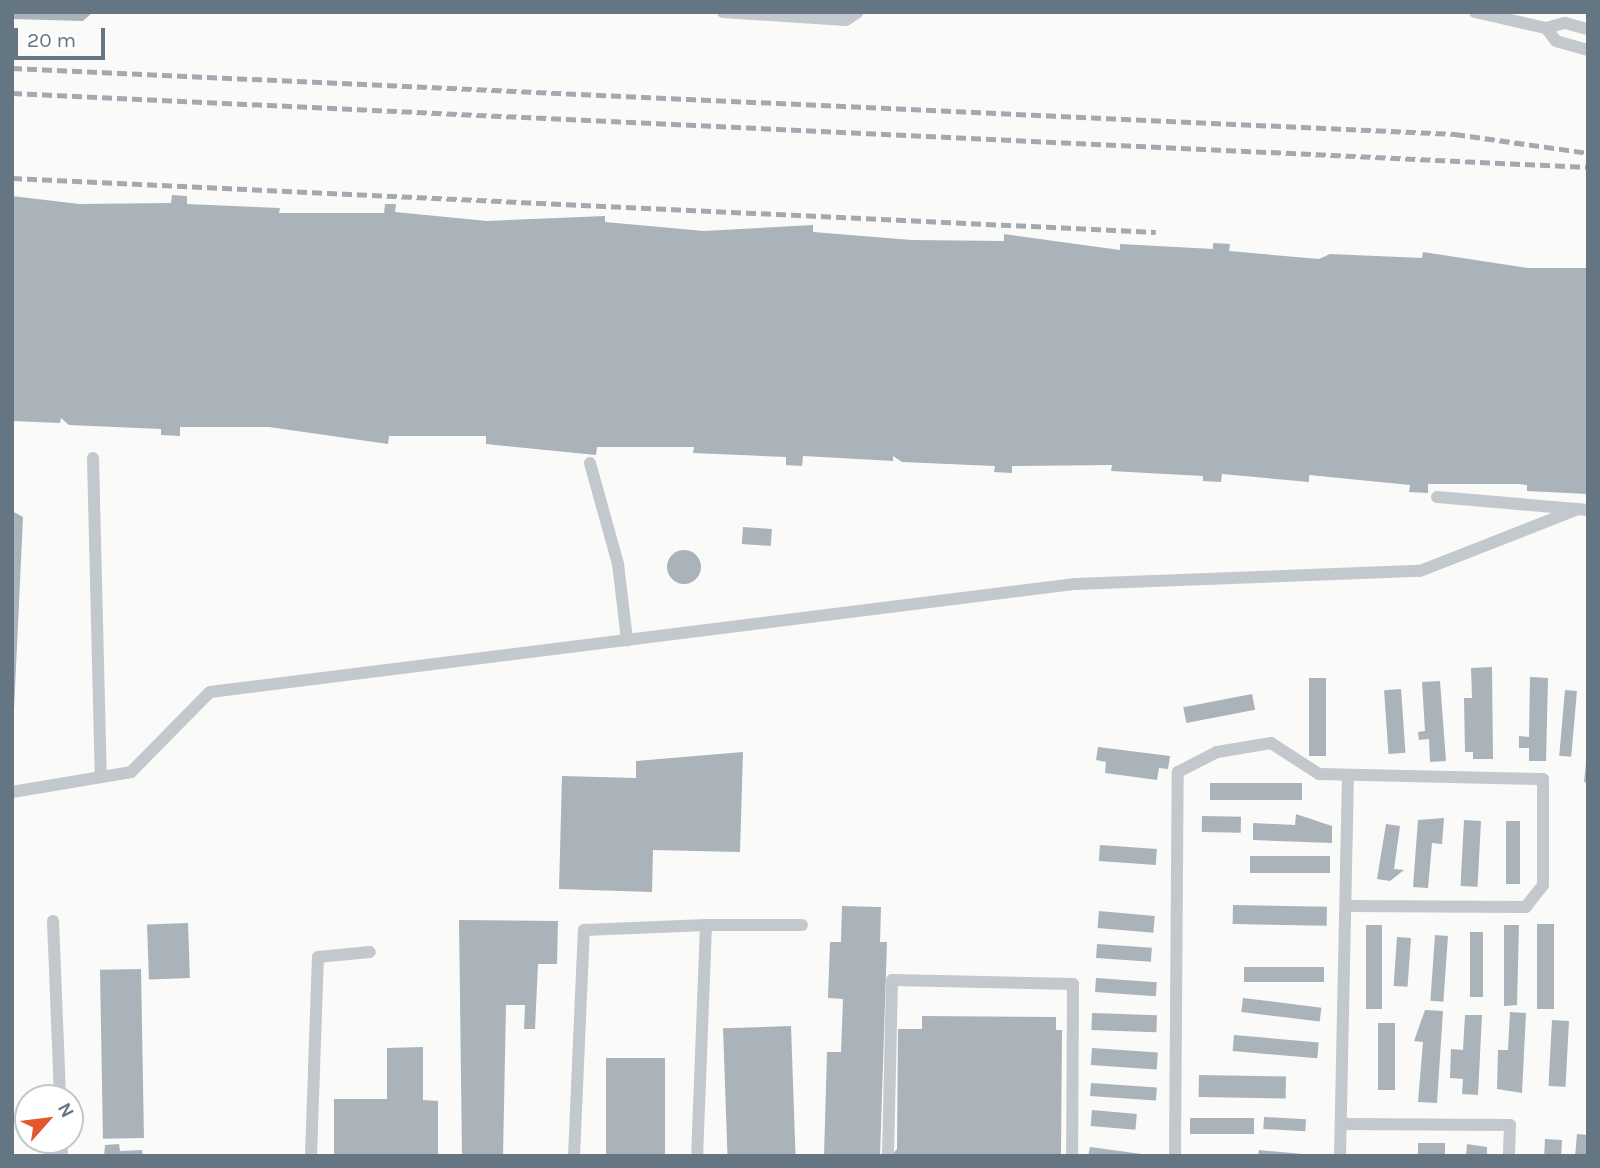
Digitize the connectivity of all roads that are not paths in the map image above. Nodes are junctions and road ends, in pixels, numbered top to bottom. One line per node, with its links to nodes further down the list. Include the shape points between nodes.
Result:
1 (723, 12): 2 (lane, via 846,20)
2 (858, 12)
3 (1475, 12): 4 (lane)
4 (1546, 29): 5 (lane, via 1565,23); 6 (lane, via 1556,41)
5 (1588, 29)
6 (1588, 50)
7 (93, 458): 12 (lane)
8 (590, 463): 11 (lane, via 618,564)
9 (1437, 497): 10 (lane)
10 (1583, 510): 11 (lane, via 1420,571 1075,584)
11 (627, 640): 12 (lane, via 210,692 131,772)
12 (101, 777): 14 (lane)
13 (1349, 777): 15 (lane); 15 (lane, via 1543,779 1543,885 1526,906); 27 (lane, via 1319,774 1271,743 1217,752 1178,772)
14 (12, 792)
15 (1346, 906): 21 (lane)
16 (53, 921): 20 (lane)
17 (706, 925): 18 (lane); 23 (lane, via 584,930); 24 (lane)
18 (803, 925)
19 (370, 952): 22 (lane, via 318,957)
20 (59, 1084)
21 (1341, 1124): 28 (lane); 29 (lane, via 1510,1125)
22 (311, 1156)
23 (574, 1156)
24 (697, 1156)
25 (888, 1156): 26 (lane, via 892,980 1073,984)
26 (1072, 1156)
27 (1175, 1156)
28 (1340, 1156)
29 (1509, 1156)

